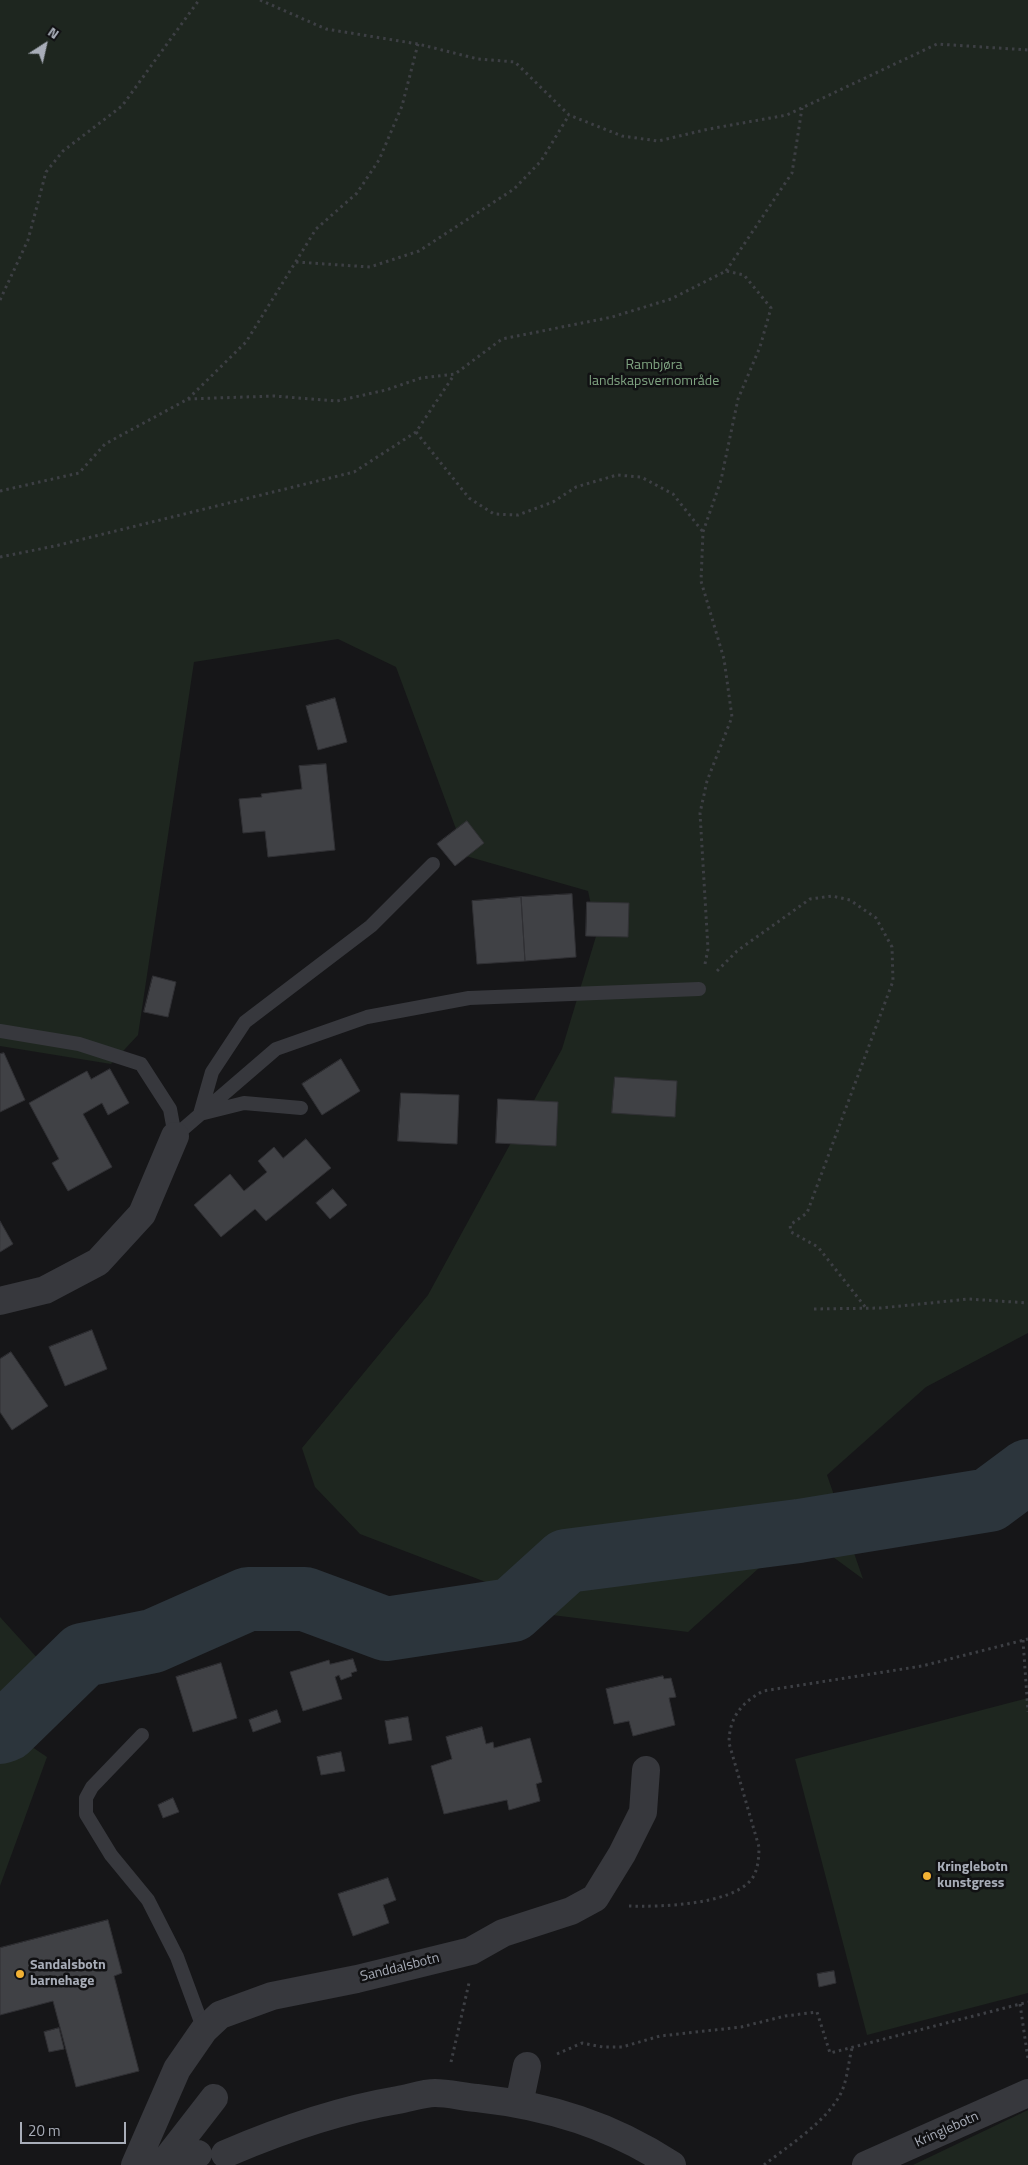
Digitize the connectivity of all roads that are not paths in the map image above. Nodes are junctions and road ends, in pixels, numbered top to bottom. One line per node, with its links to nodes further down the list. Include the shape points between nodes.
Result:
1 (433, 864): 5 (lane, via 371,926 244,1022 212,1072)
2 (699, 989): 5 (lane, via 469,998 367,1018 276,1049)
3 (0, 1031): 6 (lane, via 79,1044 141,1064 170,1109)
4 (301, 1108): 5 (lane, via 244,1103)
5 (200, 1114): 6 (lane)
6 (176, 1136): 7 (street, via 142,1214 98,1262 45,1290)
7 (0, 1301)
8 (142, 1735): 10 (lane, via 92,1787 86,1798 86,1814 111,1855 148,1900 177,1957)
9 (646, 1770): 10 (street, Sanddalsbotn, via 643,1812 622,1854 594,1898 571,1911 503,1933 471,1951 272,1996 220,2015)
10 (204, 2030): 17 (street, Sanddalsbotn, via 177,2069)
11 (527, 2066): 14 (street)
12 (1028, 2093): 21 (street, Kringlebotn)
13 (214, 2098): 18 (street)
14 (519, 2104): 16 (street, via 429,2083 296,2126); 20 (street, via 567,2115 607,2129 640,2144)
15 (198, 2154): 19 (street)
16 (225, 2154)
17 (135, 2165)
18 (162, 2165)
19 (166, 2165)
20 (672, 2165)
21 (866, 2165)

